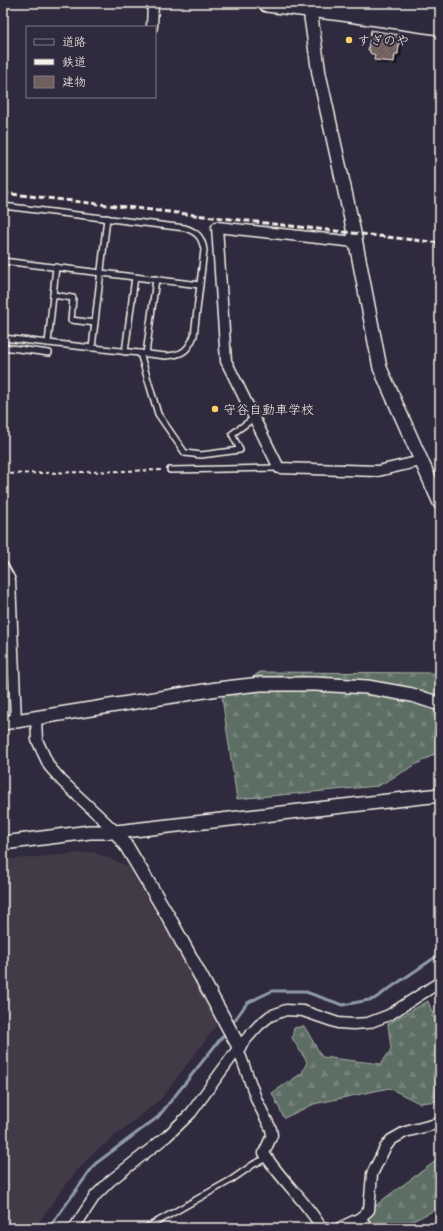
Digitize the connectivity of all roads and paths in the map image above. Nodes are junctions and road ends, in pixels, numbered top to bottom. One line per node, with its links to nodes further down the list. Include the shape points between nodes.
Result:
1 (153, 3): 6 (street)
2 (267, 3): 4 (highway)
3 (377, 3): 5 (highway)
4 (310, 5): 7 (highway); 10 (street, via 319,74)
5 (440, 12)
6 (152, 26)
7 (440, 26)
8 (3, 206): 9 (lane)
9 (107, 218): 13 (lane); 16 (lane, via 194,231 200,237 204,250)
10 (355, 242): 27 (street, via 217,227 226,361); 28 (street, via 380,368)
11 (3, 261): 12 (lane)
12 (56, 267): 13 (lane); 17 (lane)
13 (100, 272): 14 (lane); 18 (lane)
14 (135, 277): 15 (lane); 23 (lane)
15 (156, 279): 16 (lane); 26 (lane)
16 (200, 285): 26 (lane, via 194,336 189,347 178,355)
17 (53, 296): 18 (lane, via 73,298 71,320); 20 (lane)
18 (95, 323): 22 (lane)
19 (3, 338): 20 (lane)
20 (48, 343): 22 (lane)
21 (3, 347): 24 (lane)
22 (92, 348): 23 (lane)
23 (125, 352): 25 (lane)
24 (49, 353)
25 (140, 353): 26 (lane); 27 (lane, via 158,414 185,453 201,455 240,450 232,434)
26 (146, 354)
27 (254, 418): 29 (street)
28 (421, 461): 29 (street, via 378,470); 32 (street)
29 (279, 468): 30 (lane)
30 (170, 470): 31 (path)
31 (3, 474)
32 (440, 503)
33 (3, 567): 36 (street, via 10,580)
34 (440, 704): 35 (street, via 412,695 367,687 267,684 217,689)
35 (36, 719): 36 (street); 38 (street, via 37,740 49,766)
36 (9, 722)
37 (440, 795): 38 (street)
38 (116, 832): 39 (street, via 90,832); 41 (street, via 168,916 233,1034)
39 (3, 843)
40 (440, 982): 41 (street, via 389,1015 368,1023 338,1023 303,1011 286,1010 270,1016)
41 (238, 1048): 43 (street, via 256,1101 271,1128 272,1135 264,1152); 45 (street, via 191,1113 172,1132 110,1181 95,1196)
42 (440, 1123): 44 (street, via 405,1132 391,1140 372,1174 369,1210)
43 (267, 1158): 46 (lane); 47 (street, via 313,1213 321,1227)
44 (360, 1218): 48 (street); 49 (street)
45 (74, 1228)
46 (146, 1228)
47 (328, 1228)
48 (339, 1228)
49 (368, 1228)

